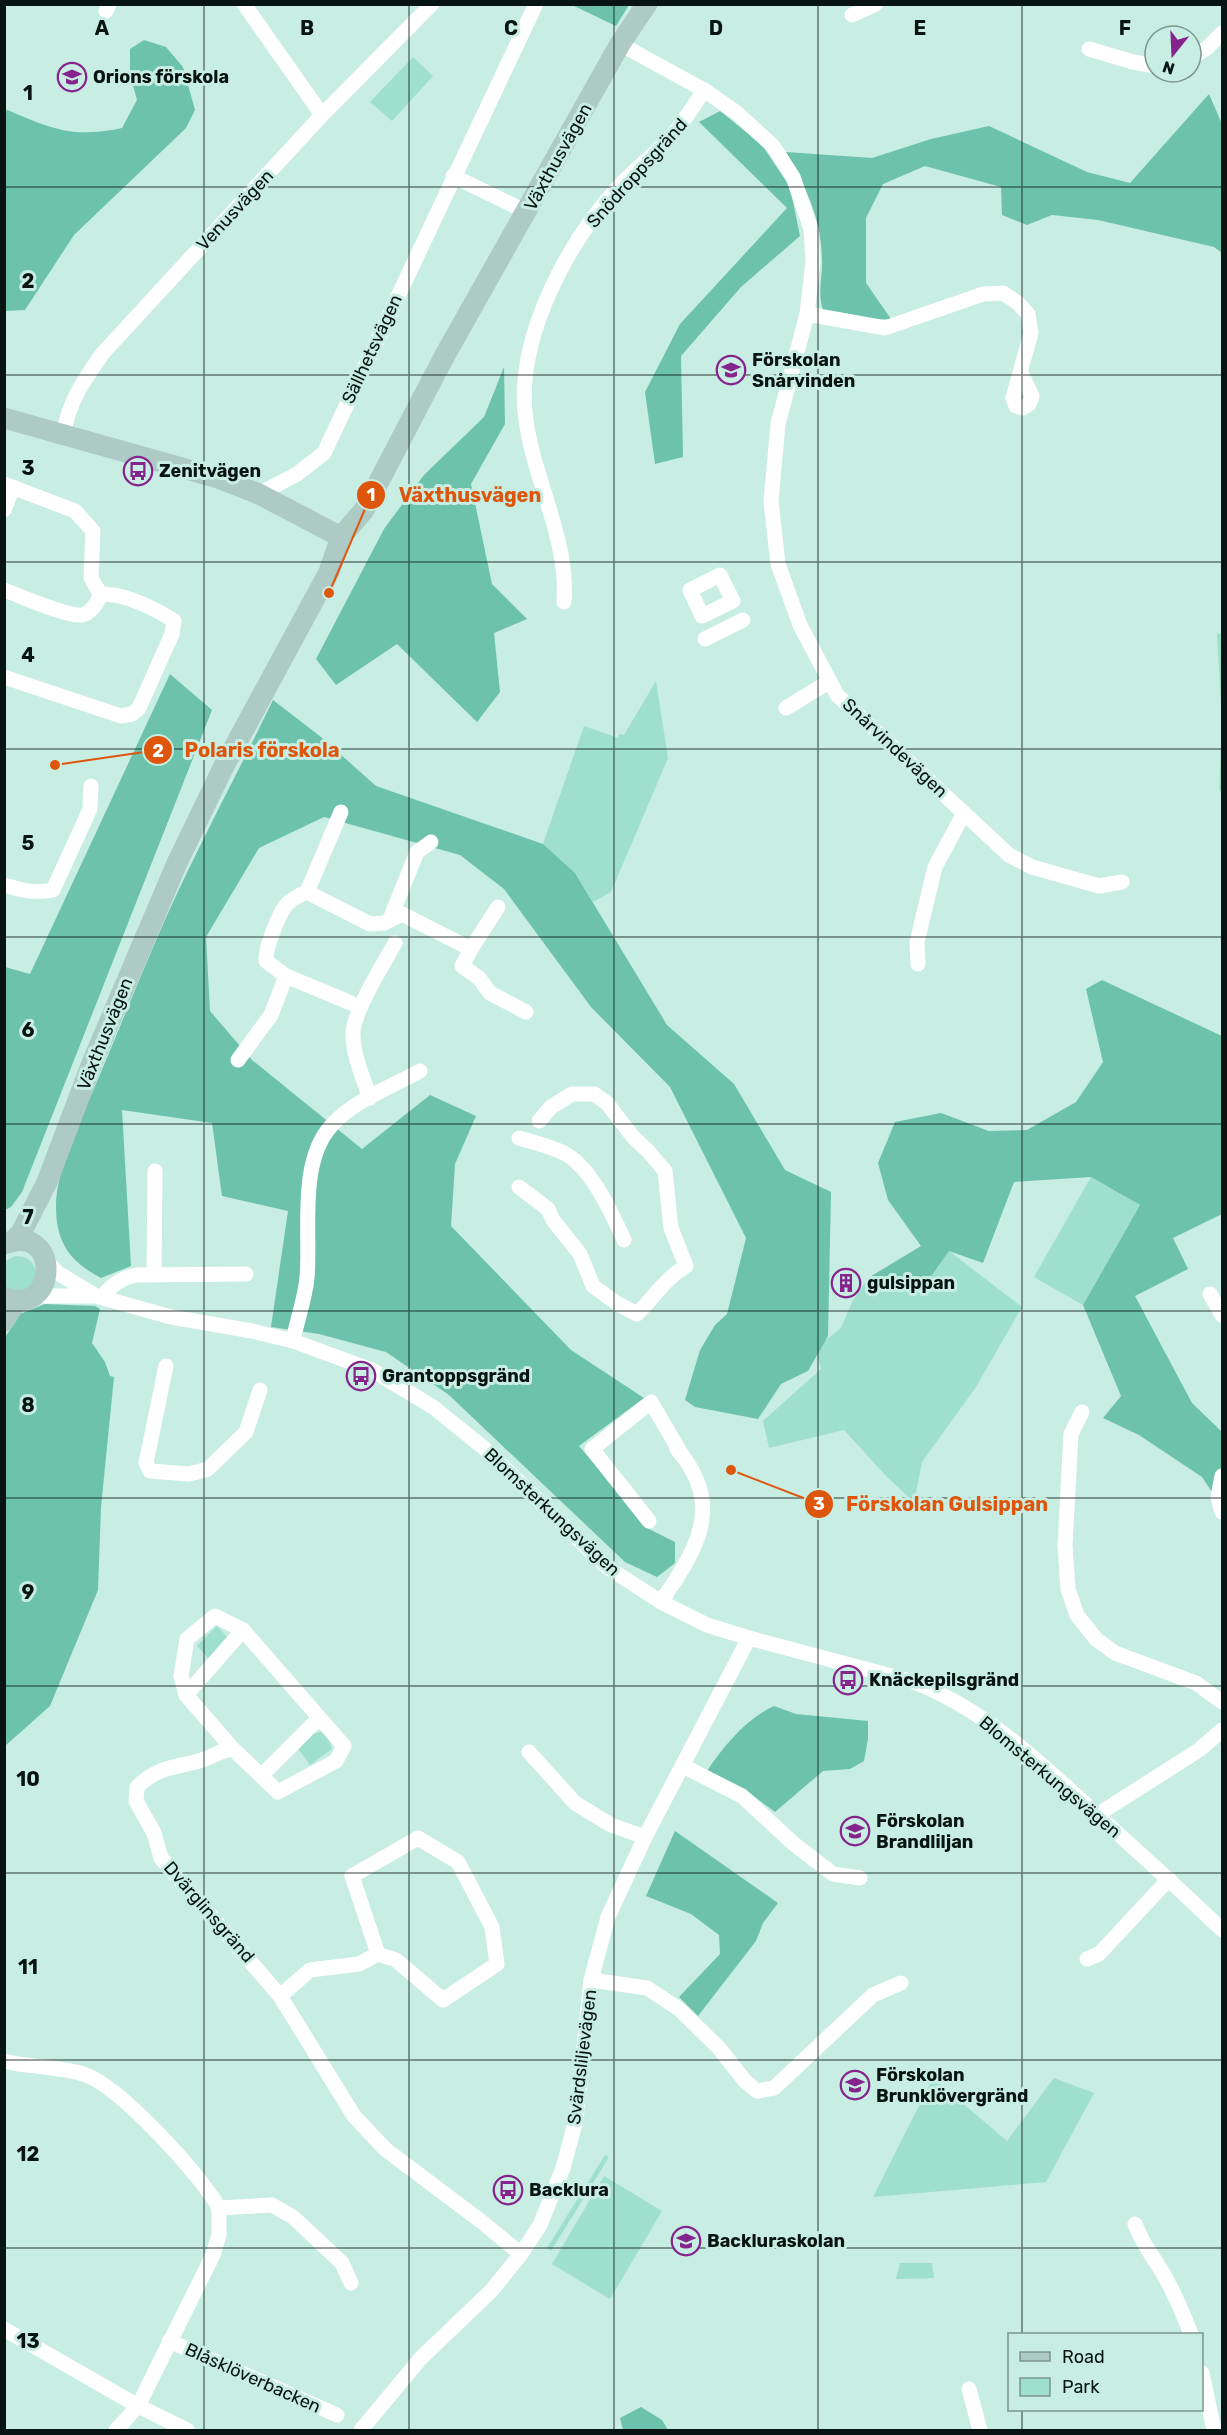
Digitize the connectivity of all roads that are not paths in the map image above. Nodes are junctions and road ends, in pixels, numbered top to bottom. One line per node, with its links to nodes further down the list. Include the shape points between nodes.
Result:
1 (244, 4): 13 (street)
2 (432, 4): 13 (street, Venusvägen)
3 (647, 4): 8 (street, Växthusvägen)
4 (876, 4): 6 (street)
5 (535, 6): 14 (street, Sällhetsvägen)
6 (852, 15)
7 (1222, 33): 10 (street)
8 (620, 44): 12 (street, Snårvindevägen); 15 (street, Växthusvägen)
9 (1089, 49): 11 (street)
10 (1203, 50)
11 (1143, 64)
12 (704, 90): 16 (street, Snårvindevägen, via 737,113 773,147 793,177 811,229 813,261); 26 (street, Snödroppsgränd, via 679,127 623,183 581,237 557,279 533,339 525,375 526,421 564,567)
13 (322, 116): 19 (street, Venusvägen, via 104,353 80,386)
14 (453, 176): 15 (street); 21 (street, Sällhetsvägen, via 324,453 297,474)
15 (526, 212): 23 (street, Växthusvägen, via 364,510)
16 (807, 314): 17 (street, via 885,328 983,294 1003,293 1028,314 1031,333); 30 (street, Snårvindevägen, via 778,424 771,501 778,564 800,625)
17 (1020, 373)
18 (4, 418): 19 (street)
19 (64, 433): 21 (street, via 218,478)
20 (9, 486): 22 (street); 25 (street, via 75,511 93,531 91,578)
21 (259, 494): 23 (street)
22 (4, 510)
23 (341, 537): 53 (street, Växthusvägen, via 329,572 224,766 177,863)
24 (4, 590): 25 (street, via 83,615 92,610)
25 (100, 595): 29 (street, via 110,593 174,621 140,708 121,716)
26 (564, 602)
27 (744, 620): 28 (street)
28 (705, 639)
29 (4, 677)
30 (830, 681): 31 (street, Snårvindevägen); 34 (street, Snårvindevägen, via 845,704)
31 (786, 708)
32 (91, 786): 37 (street, via 90,809 53,890 25,891)
33 (340, 812): 38 (street)
34 (964, 813): 36 (street, Snårvindevägen, via 1009,855 1032,867 1099,886); 43 (street, Snårvindevägen, via 935,867 917,942)
35 (431, 842): 40 (street, via 417,852)
36 (1122, 882)
37 (4, 885)
38 (307, 892): 40 (street, via 370,924); 44 (street, via 286,906 265,951 266,961)
39 (498, 908): 42 (street)
40 (390, 919): 42 (street, via 402,914)
41 (395, 943): 49 (street, via 356,1018 353,1032)
42 (471, 949): 46 (street, via 462,966 479,978 489,993)
43 (918, 964)
44 (286, 976): 45 (street); 47 (street, via 271,1015)
45 (351, 1003)
46 (526, 1012)
47 (238, 1060)
48 (420, 1071): 49 (street)
49 (370, 1098): 65 (street, via 330,1126 314,1156 307,1280)
50 (539, 1121): 54 (street, via 551,1107 572,1094 594,1094 607,1103 665,1171 671,1228 686,1266 658,1288 637,1314 593,1286 580,1254 548,1209)
51 (519, 1138): 55 (street, via 563,1153 580,1164 608,1206)
52 (155, 1171): 58 (street)
53 (47, 1182): 56 (street, Växthusvägen, via 21,1233); 57 (street, Växthusvägen)
54 (519, 1187)
55 (624, 1240)
56 (9, 1242): 57 (street, Växthusvägen, via 27,1242)
57 (43, 1256): 61 (street, Blomsterkungsvägen, via 58,1273); 62 (street, Växthusvägen, via 47,1277 44,1284)
58 (154, 1274): 59 (street); 61 (street, via 124,1278)
59 (246, 1274)
60 (1210, 1294): 63 (street)
61 (99, 1296): 62 (street, Blomsterkungsvägen); 65 (street, Blomsterkungsvägen, via 171,1317)
62 (18, 1297): 64 (street, Växthusvägen)
63 (1222, 1316)
64 (4, 1322)
65 (293, 1341): 72 (street, Blomsterkungsvägen, via 372,1370 433,1407 484,1448 607,1567)
66 (166, 1366): 67 (street, via 146,1463 150,1471 189,1474 208,1469 246,1432)
67 (260, 1390)
68 (1082, 1412): 76 (street, via 1071,1434 1065,1546 1068,1589 1077,1615 1096,1639 1114,1653 1196,1683)
69 (1222, 1476): 70 (street, via 1218,1497)
70 (1222, 1512)
71 (650, 1521): 72 (street, via 592,1449 651,1402 691,1465 699,1487 701,1526 689,1561)
72 (661, 1602): 74 (street, Blomsterkungsvägen, via 707,1625)
73 (243, 1630): 75 (street); 75 (street, via 215,1617 187,1639 182,1676); 77 (street)
74 (749, 1638): 81 (street, Svärdsliljevägen); 83 (street, Blomsterkungsvägen, via 891,1675 939,1692 991,1722)
75 (186, 1695): 79 (street)
76 (1222, 1702)
77 (319, 1718): 82 (street); 82 (street, via 344,1746 336,1761 278,1792)
78 (1222, 1730): 83 (street, via 1199,1750)
79 (233, 1749): 82 (street); 92 (street, Dvärglinsgränd, via 177,1764 147,1778 137,1787 136,1801 154,1833 161,1858)
80 (529, 1752): 84 (street, via 575,1803 611,1825)
81 (683, 1766): 84 (street, Svärdsliljevägen); 85 (street, via 742,1796 833,1874)
82 (261, 1776)
83 (1097, 1815): 86 (street, Blomsterkungsvägen)
84 (645, 1837): 90 (street, Svärdsliljevägen, via 608,1917)
85 (860, 1878)
86 (1169, 1879): 87 (street, Blomsterkungsvägen); 89 (street, via 1099,1954)
87 (1222, 1930)
88 (378, 1954): 88 (street, via 396,1960 443,2000 498,1964 492,1927 458,1863 418,1838 352,1876); 92 (street, via 359,1964 310,1970)
89 (1087, 1959)
90 (591, 1980): 91 (street, via 647,1988 679,2009 758,2091 774,2088 873,1995); 96 (street, Svärdsliljevägen, via 576,2120 552,2196 540,2225)
91 (901, 1983)
92 (280, 1996): 96 (street, Dvärglinsgränd, via 354,2116 385,2149)
93 (4, 2061): 94 (street, via 76,2072 107,2087 188,2167)
94 (219, 2208): 97 (street, via 272,2205 293,2217 342,2263); 100 (street, Blåsklöverbacken, via 219,2235 213,2254)
95 (1135, 2224): 99 (street)
96 (521, 2254): 107 (street, Svärdsliljevägen, via 492,2290 421,2358)
97 (351, 2283)
98 (4, 2329): 103 (street)
99 (1191, 2333)
100 (169, 2341): 103 (street, Blåsklöverbacken); 104 (street, Blåsklöverbacken)
101 (1203, 2378): 109 (street)
102 (969, 2389): 108 (street)
103 (138, 2406): 105 (street, Blåsklöverbacken); 106 (street)
104 (337, 2415)
105 (116, 2430)
106 (187, 2430)
107 (361, 2430)
108 (980, 2430)
109 (1214, 2430)

